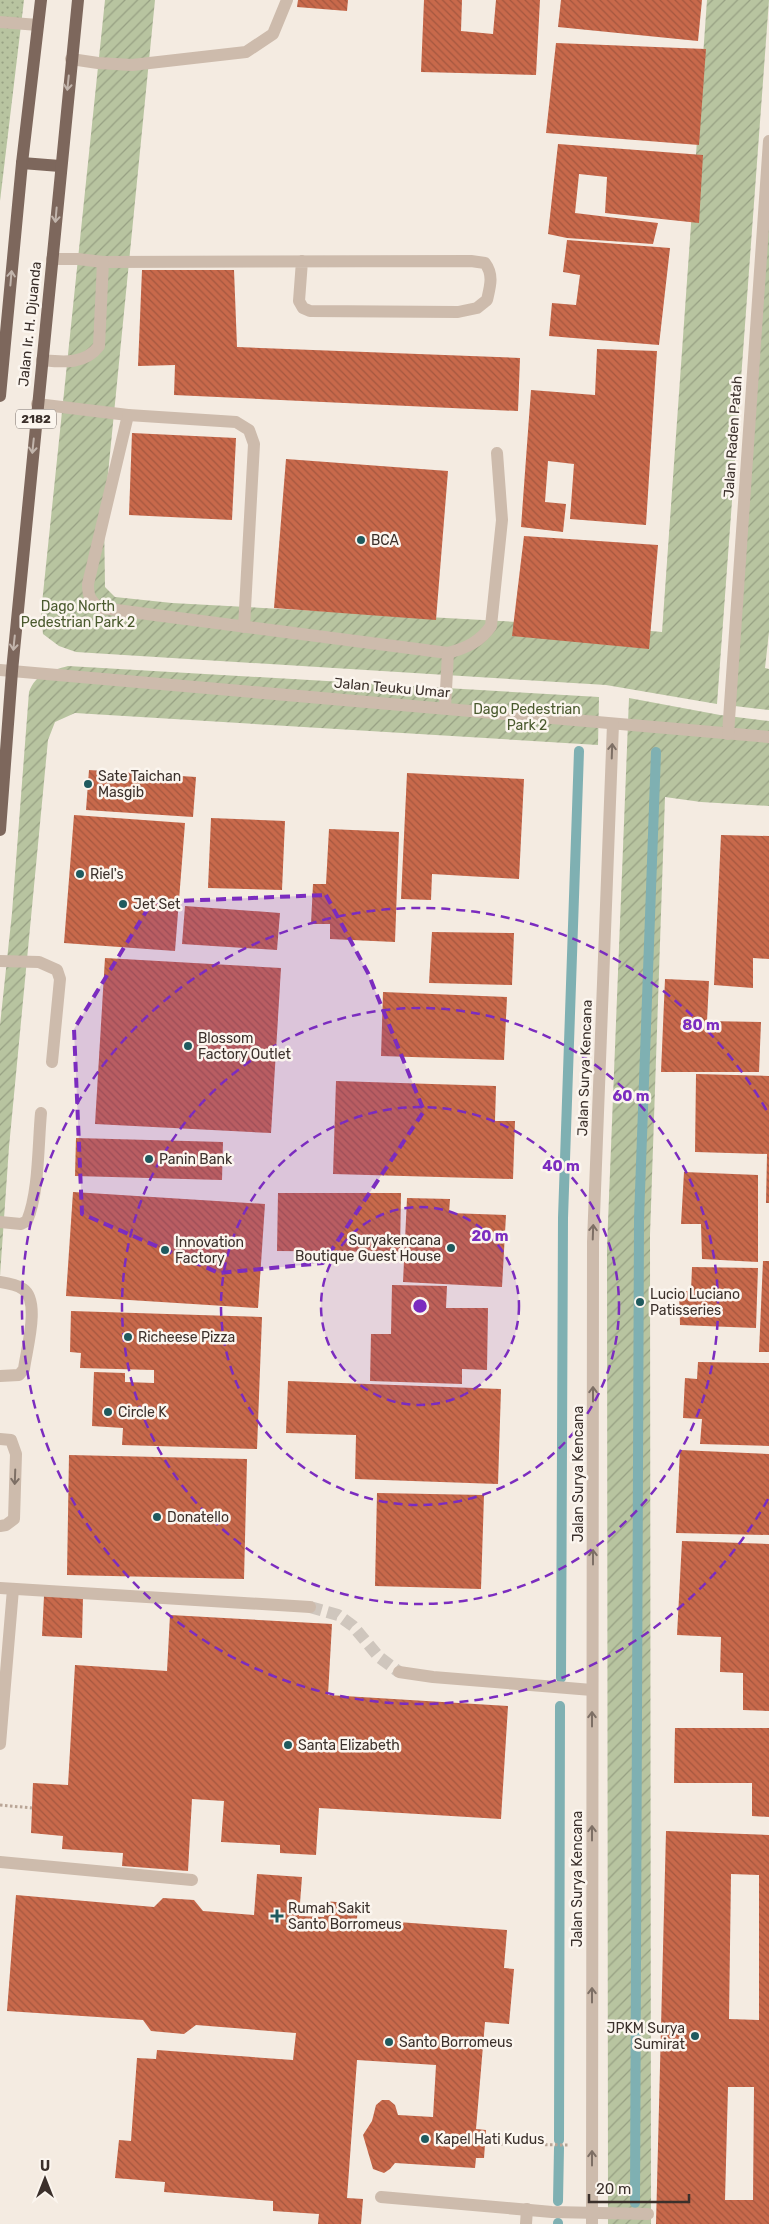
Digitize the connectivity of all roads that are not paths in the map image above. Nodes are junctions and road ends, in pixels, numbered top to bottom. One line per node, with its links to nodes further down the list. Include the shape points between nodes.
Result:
1 (41, 0): 5 (main road, Jalan Ir. H. Djuanda)
2 (78, 0): 6 (main road, Jalan Ir. H. Djuanda / 2182)
3 (287, 0): 6 (street, via 272,34 246,52 132,65)
4 (2, 21): 5 (street)
5 (38, 25): 8 (main road, Jalan Ir. H. Djuanda)
6 (71, 59): 9 (main road, Jalan Ir. H. Djuanda / 2182, one-way to 9)
7 (769, 141): 24 (street, Jalan Raden Patah)
8 (22, 164): 9 (main road); 14 (main road, Jalan Ir. H. Djuanda, one-way to 8)
9 (60, 166): 10 (main road, Jalan Ir. H. Djuanda / 2182, one-way to 10)
10 (52, 259): 12 (street); 13 (main road, Jalan Ir. H. Djuanda / 2182)
11 (302, 261): 11 (street, via 472,261 485,263 491,282 487,300 477,308 458,312 310,311 303,308 300,301); 12 (street)
12 (103, 262): 13 (street, via 99,346 77,361)
13 (42, 360): 16 (main road, Jalan Ir. H. Djuanda / 2182)
14 (1, 365): 15 (main road, Jalan Ir. H. Djuanda)
15 (0, 396)
16 (37, 404): 17 (street); 21 (main road, Jalan Ir. H. Djuanda / 2182, one-way to 21)
17 (128, 415): 19 (street, via 236,422 250,430 254,444); 19 (street, via 88,595 100,608)
18 (497, 453): 20 (street, via 502,520 491,626 485,635 466,648)
19 (244, 627): 20 (street)
20 (448, 653): 22 (street)
21 (6, 670): 22 (street, Jalan Teuku Umar); 26 (main road, Jalan Ir. H. Djuanda / 2182)
22 (445, 708): 23 (street, Jalan Teuku Umar)
23 (613, 724): 24 (street, Jalan Teuku Umar); 38 (street, Jalan Surya Kencana, one-way to 23, via 593,1242)
24 (728, 734): 25 (street, Jalan Teuku Umar)
25 (769, 737)
26 (0, 830)
27 (0, 960): 28 (street, via 39,962 57,970 60,980)
28 (52, 1062)
29 (41, 1113): 30 (street, via 30,1216 21,1224)
30 (0, 1222)
31 (0, 1282): 32 (street, via 22,1288 31,1300 32,1312 24,1369 19,1375)
32 (0, 1376)
33 (0, 1438): 34 (street, one-way to 34, via 11,1440 16,1454 14,1519 6,1526)
34 (0, 1526)
35 (6, 1588): 36 (street); 39 (street)
36 (310, 1607)
37 (399, 1672): 38 (street)
38 (592, 1690): 45 (street, Jalan Surya Kencana, one-way to 38)
39 (0, 1744)
40 (0, 1862): 41 (street)
41 (192, 1880)
42 (381, 2197): 43 (street)
43 (527, 2209): 45 (street); 46 (street)
44 (648, 2214): 45 (street)
45 (592, 2218)
46 (526, 2224)

